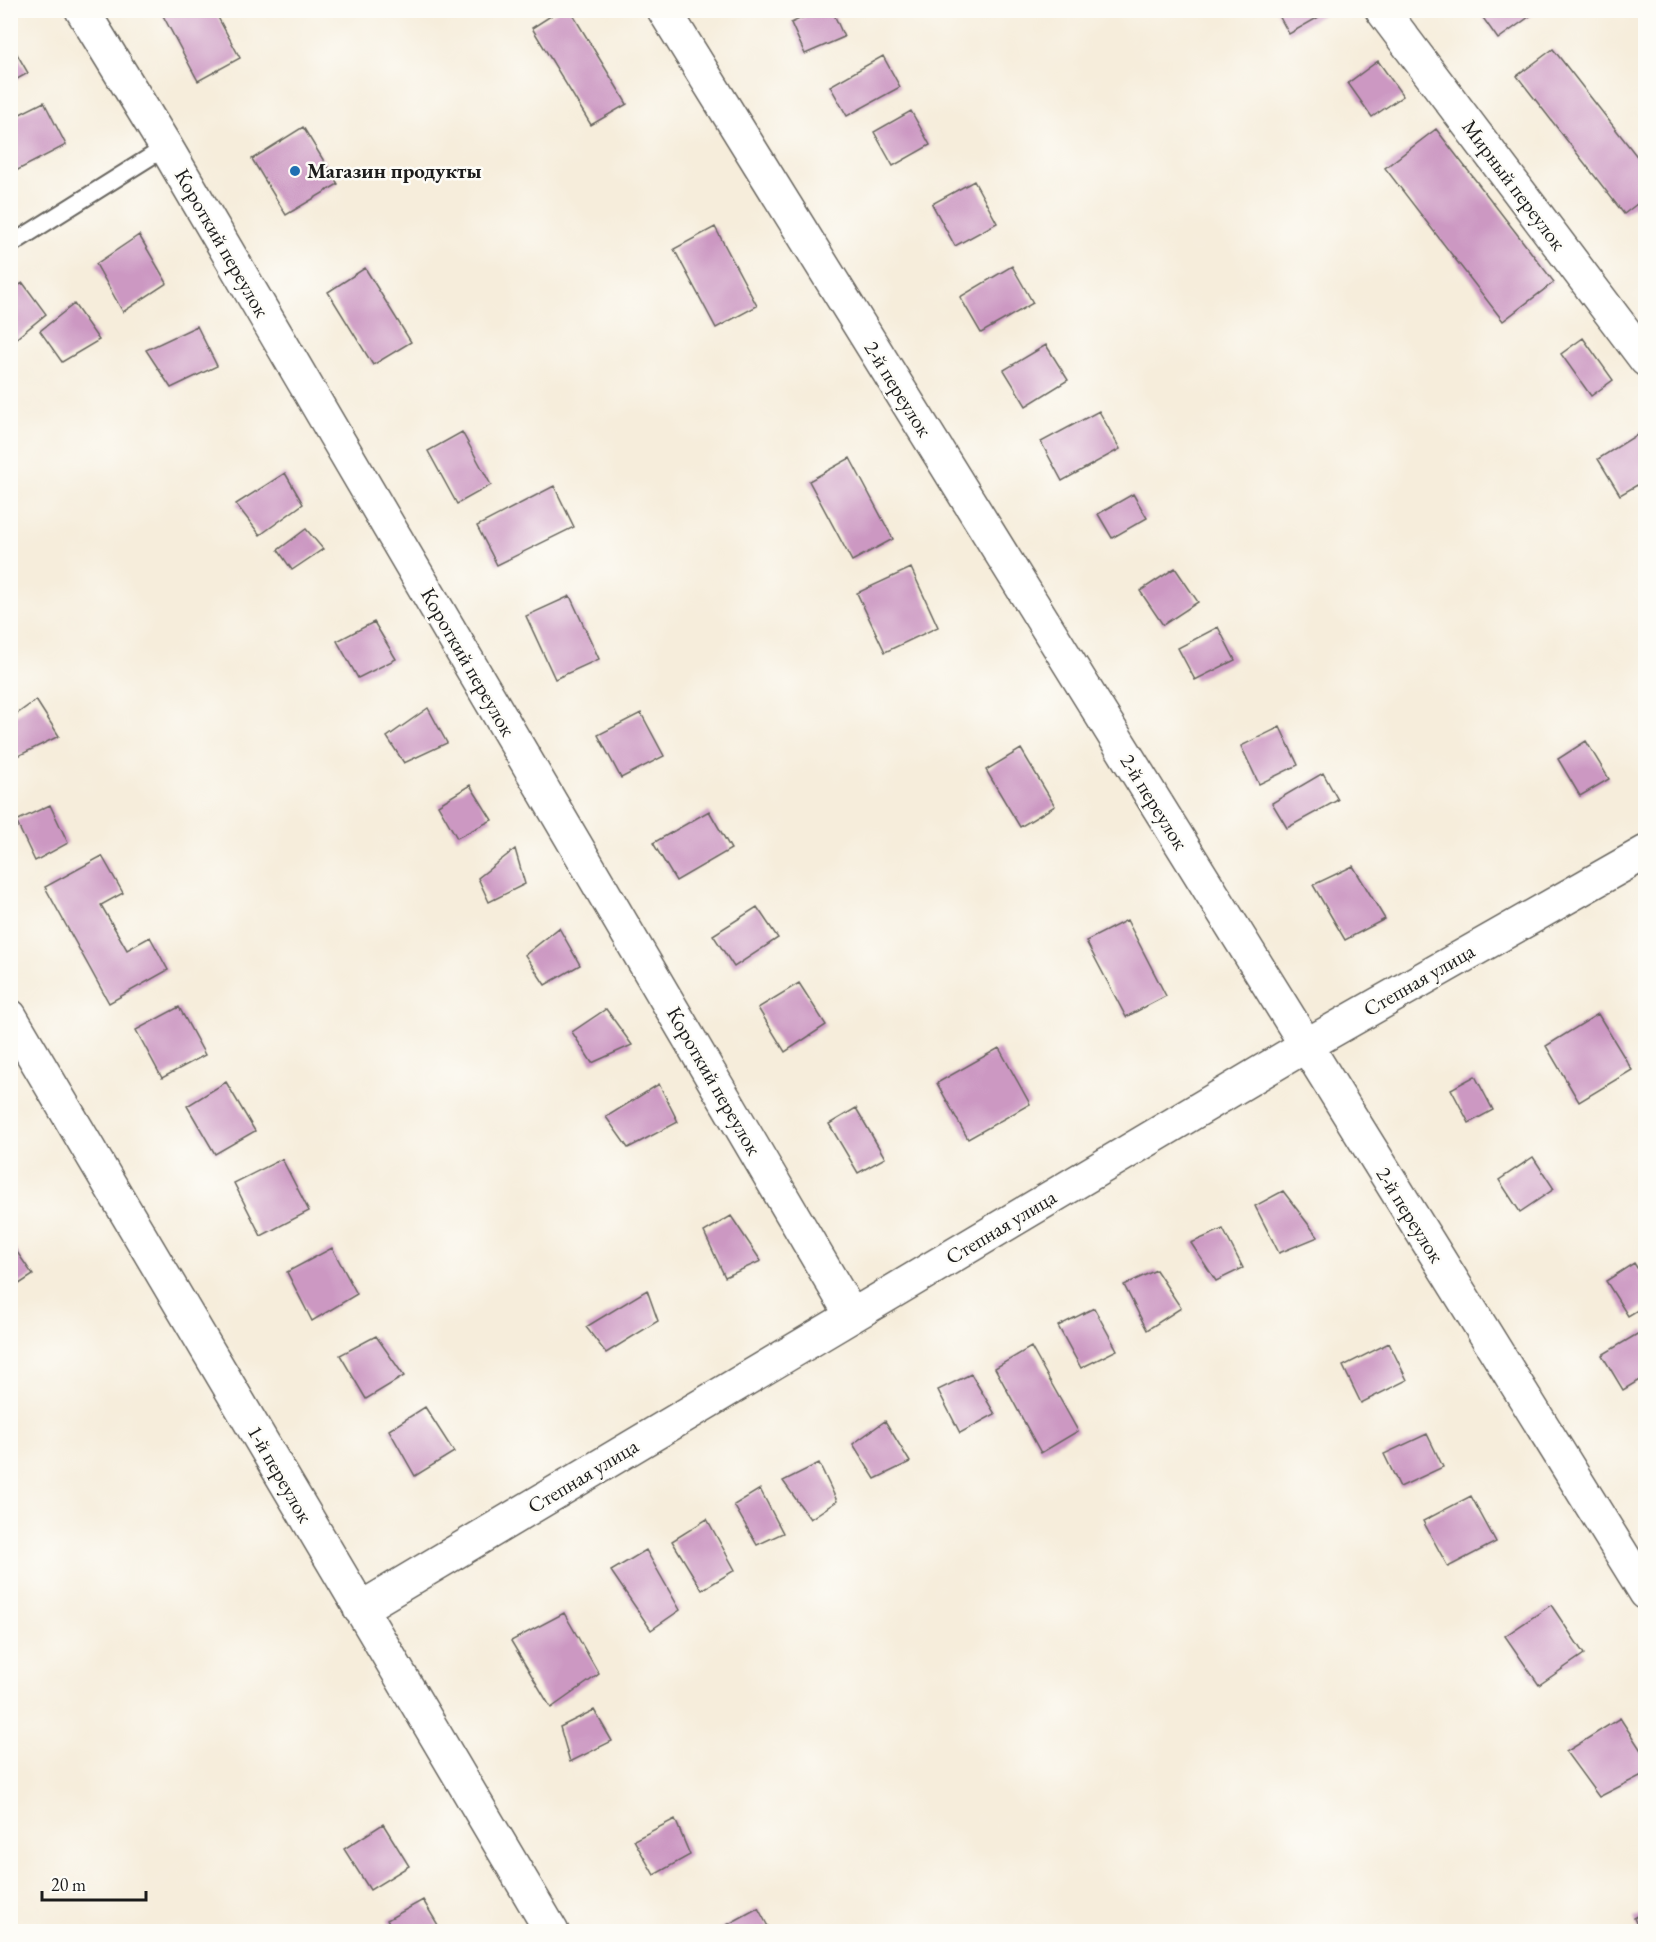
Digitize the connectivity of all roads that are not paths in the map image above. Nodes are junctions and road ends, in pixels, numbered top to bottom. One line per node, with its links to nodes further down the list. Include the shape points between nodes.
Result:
1 (82, 10): 4 (street, Короткий переулок)
2 (664, 10): 9 (street, 2-й переулок)
3 (1382, 10): 6 (street, Мирный переулок)
4 (166, 147): 5 (lane); 10 (street, Короткий переулок)
5 (10, 245)
6 (1646, 360)
7 (1646, 852): 9 (street, Степная улица)
8 (10, 1016): 12 (street, 1-й переулок)
9 (1305, 1046): 10 (street, Степная улица); 11 (street, 2-й переулок)
10 (852, 1316): 12 (street, Степная улица)
11 (1646, 1593)
12 (360, 1609): 13 (street, 1-й переулок)
13 (552, 1932)

